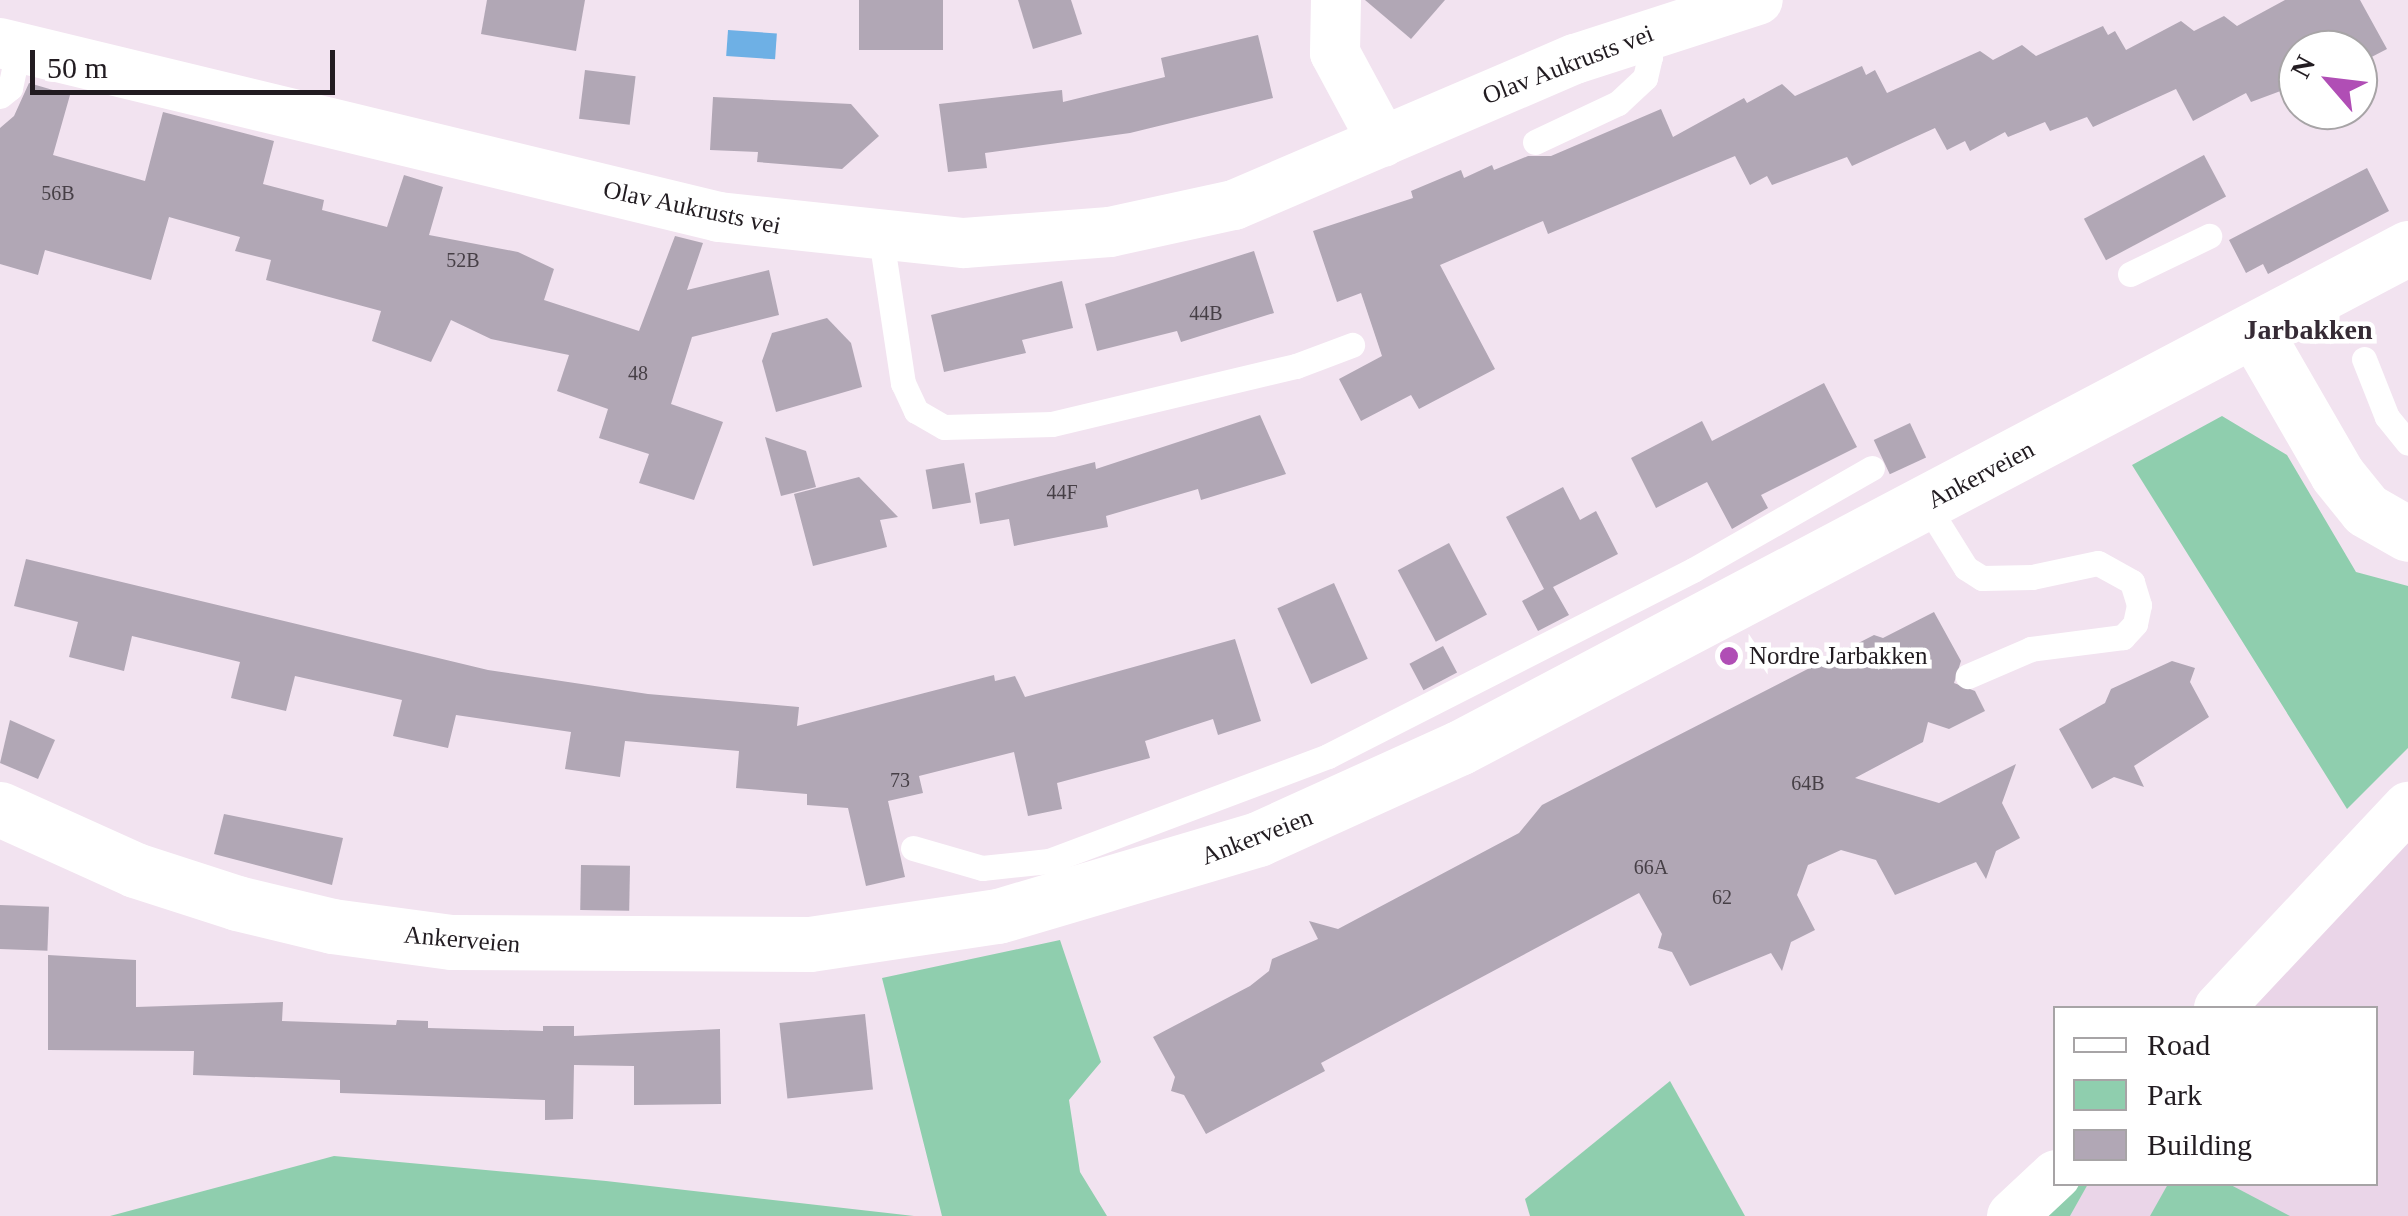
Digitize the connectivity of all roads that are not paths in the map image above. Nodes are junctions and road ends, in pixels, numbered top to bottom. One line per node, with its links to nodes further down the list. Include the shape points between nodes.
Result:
1 (1336, 0): 6 (street, via 1335,53)
2 (1758, 0): 3 (street, Olav Aukrusts vei)
3 (1642, 36): 6 (street, Olav Aukrusts vei); 7 (lane, via 1650,57 1645,78 1618,102)
4 (10, 44): 5 (lane, via 10,88); 9 (street, Olav Aukrusts vei, via 719,217)
5 (0, 96)
6 (1383, 142): 9 (street, Olav Aukrusts vei, via 1234,205 1170,222 1037,240)
7 (1535, 142)
8 (2210, 236): 11 (lane)
9 (881, 238): 13 (lane, via 903,382 916,411 944,427 1052,424 1296,366)
10 (2408, 248): 12 (main road, Ankerveien)
11 (2130, 274)
12 (2254, 330): 17 (main road, Ankerveien); 18 (main road, via 2337,474 2366,510)
13 (1352, 345)
14 (2364, 359): 15 (lane, via 2387,417)
15 (2408, 443)
16 (1872, 468): 22 (lane, via 1693,570 1328,756 1049,861 982,868)
17 (1926, 504): 19 (lane, via 1966,568 1982,578 2032,577 2098,563 2132,582 2139,605 2136,624 2122,637 2031,649); 21 (main road, Ankerveien, via 1459,748 1258,839 1050,904 906,934 643,948 388,934 286,916 180,886)
18 (2408, 534)
19 (1968, 676)
20 (2408, 807): 23 (street)
21 (0, 809)
22 (914, 848)
23 (2221, 1006)
24 (2053, 1177): 25 (street)
25 (2012, 1216)

